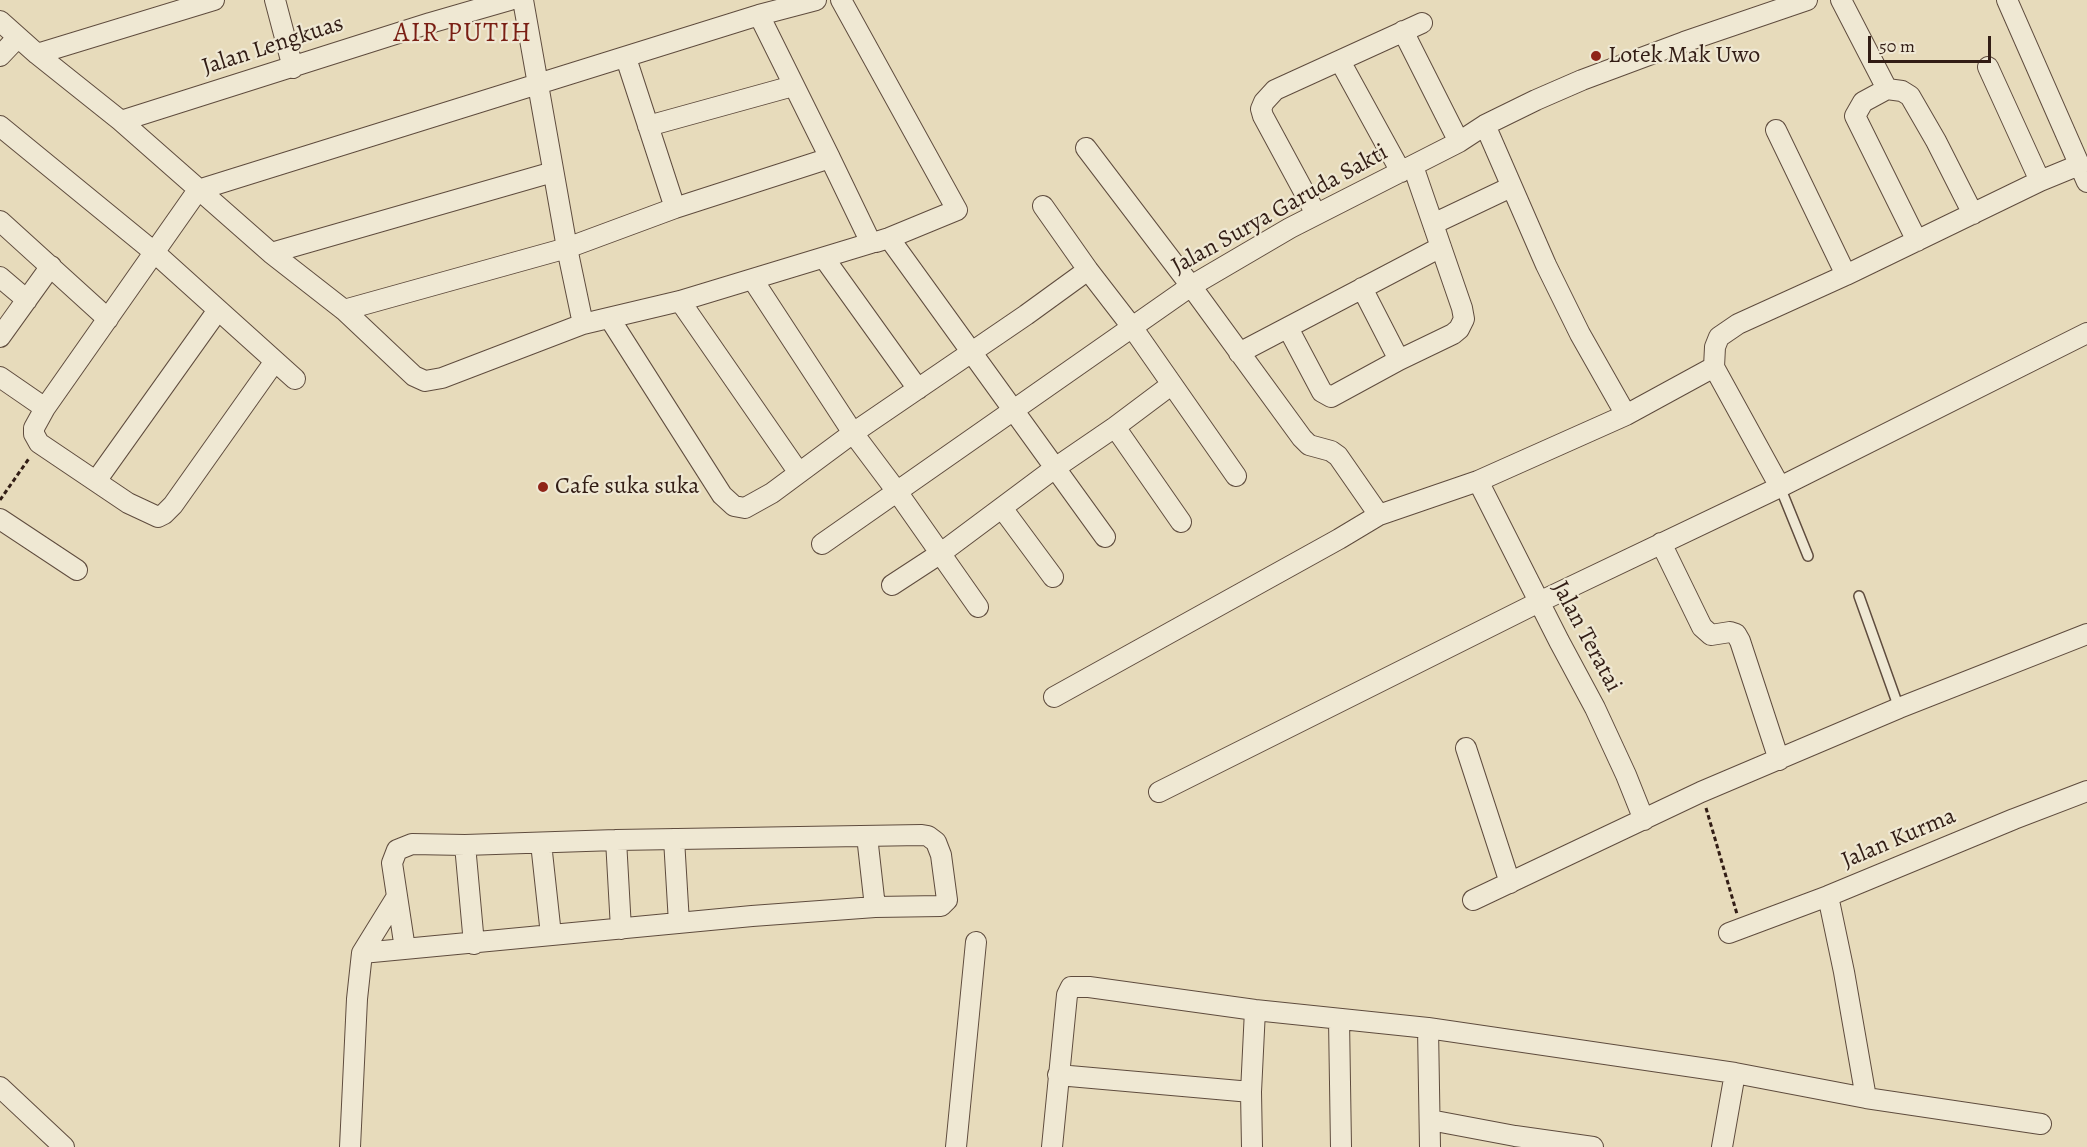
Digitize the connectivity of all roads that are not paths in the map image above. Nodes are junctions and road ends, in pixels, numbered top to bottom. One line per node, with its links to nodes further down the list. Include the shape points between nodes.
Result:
1 (214, 0): 15 (street)
2 (276, 0): 20 (street)
3 (510, 0): 20 (street, Jalan Lengkuas)
4 (523, 0): 21 (street)
5 (816, 0): 10 (street)
6 (841, 0): 44 (street, via 957,210)
7 (1807, 0): 25 (street, Jalan Surya Garuda Sakti, via 1582,80)
8 (1841, 0): 23 (street)
9 (2007, 0): 34 (street)
10 (759, 15): 17 (street); 22 (street)
11 (0, 21): 14 (street)
12 (1422, 23): 13 (street)
13 (1403, 31): 18 (street); 29 (street)
14 (18, 37): 15 (street); 16 (street)
15 (37, 54): 24 (street)
16 (0, 56)
17 (626, 58): 21 (street); 27 (street)
18 (1340, 61): 32 (street); 40 (street, via 1275,90 1261,109)
19 (1988, 66): 35 (street)
20 (293, 68): 24 (street, Jalan Lengkuas)
21 (537, 84): 33 (street); 37 (street)
22 (793, 86): 27 (street); 31 (street)
23 (1887, 89): 41 (street, via 1902,90 1910,96); 45 (street, via 1863,102 1855,116)
24 (121, 121): 37 (street)
25 (1485, 125): 29 (street, Jalan Surya Garuda Sakti); 36 (street)
26 (0, 126): 48 (street)
27 (648, 126): 39 (street)
28 (1776, 130): 53 (street)
29 (1460, 142): 32 (street, Jalan Surya Garuda Sakti)
30 (1086, 148): 56 (street)
31 (830, 158): 39 (street); 44 (street)
32 (1407, 169): 40 (street, Jalan Surya Garuda Sakti); 43 (street)
33 (553, 172): 47 (street); 49 (street)
34 (2083, 173): 35 (street)
35 (2040, 181): 41 (street)
36 (1511, 187): 43 (street); 80 (street, via 1580,334)
37 (198, 190): 48 (street); 49 (street)
38 (1042, 206): 52 (street)
39 (675, 208): 47 (street)
40 (1316, 214): 56 (street, Jalan Surya Garuda Sakti)
41 (1973, 214): 45 (street)
42 (0, 221): 51 (street)
43 (1433, 224): 46 (street)
44 (880, 241): 50 (street); 69 (street)
45 (1917, 241): 53 (street)
46 (1441, 247): 57 (street); 71 (street, via 1463,321 1453,334)
47 (567, 248): 61 (street); 64 (street)
48 (154, 252): 60 (street); 62 (street)
49 (271, 253): 61 (street)
50 (824, 258): 55 (street); 77 (street)
51 (51, 266): 58 (street); 62 (street)
52 (1088, 270): 65 (street); 69 (street)
53 (1846, 275): 73 (street, via 1725,331 1716,342)
54 (0, 277): 58 (street)
55 (753, 280): 59 (street); 82 (street)
56 (1191, 286): 65 (street, Jalan Surya Garuda Sakti); 70 (street)
57 (1362, 288): 66 (street); 71 (street)
58 (27, 300): 68 (street)
59 (680, 301): 63 (street); 84 (street)
60 (218, 310): 72 (street); 86 (street)
61 (344, 310): 64 (street, via 414,376 425,381)
62 (108, 319): 78 (street)
63 (610, 319): 64 (street); 84 (street, via 729,502 739,508 752,505)
64 (583, 324)
65 (1132, 327): 76 (street); 79 (street, Jalan Surya Garuda Sakti)
66 (1288, 328): 70 (street); 71 (street, via 1327,397)
67 (2087, 333): 88 (street)
68 (0, 337)
69 (971, 351): 77 (street); 79 (street)
70 (1239, 353): 91 (street, via 1309,446 1330,451 1344,461)
71 (1399, 360)
72 (275, 361): 75 (street); 86 (street, via 162,516 146,513)
73 (1714, 367): 80 (street); 88 (street)
74 (0, 377): 78 (street)
75 (295, 379)
76 (1171, 385): 81 (street); 85 (street)
77 (918, 389): 82 (street)
78 (45, 408): 86 (street, via 34,428 39,443)
79 (1012, 410): 83 (street); 89 (street, Jalan Surya Garuda Sakti)
80 (1626, 416): 87 (street)
81 (1114, 427): 83 (street); 93 (street)
82 (853, 433): 84 (street); 89 (street)
83 (1055, 468): 90 (street); 94 (street)
84 (799, 473)
85 (1236, 476)
86 (96, 481)
87 (1478, 481): 91 (street); 103 (street, Jalan Teratai)
88 (1780, 486): 95 (street); 98 (lane)
89 (898, 493): 96 (street, Jalan Surya Garuda Sakti); 97 (street)
90 (1002, 508): 97 (street); 100 (street)
91 (1379, 515): 106 (street)
92 (0, 519): 99 (street)
93 (1181, 522)
94 (1105, 537)
95 (1661, 543): 103 (street); 109 (street, via 1702,627 1711,635 1736,634 1740,641)
96 (822, 544)
97 (941, 553): 101 (street); 104 (street)
98 (1808, 556)
99 (77, 570)
100 (1053, 577)
101 (892, 585)
102 (1859, 596): 107 (lane)
103 (1539, 602): 111 (street); 112 (street, Jalan Teratai, via 1595,708)
104 (978, 607)
105 (2087, 634): 107 (street)
106 (1054, 697)
107 (1899, 708): 109 (street)
108 (1466, 748): 118 (street)
109 (1779, 760): 112 (street)
110 (2087, 791): 119 (street, Jalan Kurma)
111 (1159, 792)
112 (1644, 820): 118 (street)
113 (867, 836): 114 (street); 122 (street); 122 (street, via 922,835 933,839 941,855 947,900 940,906)
114 (674, 839): 115 (street); 123 (street)
115 (615, 840): 116 (street); 124 (street)
116 (542, 843): 117 (street); 126 (street)
117 (465, 845): 120 (street, via 412,844 397,850 392,862); 128 (street)
118 (1510, 883): 121 (street)
119 (1828, 896): 125 (street, Jalan Kurma); 138 (street)
120 (396, 898): 129 (street); 130 (street)
121 (1473, 900)
122 (875, 907): 123 (street)
123 (679, 923): 124 (street)
124 (621, 929): 126 (street)
125 (1735, 930)
126 (551, 935): 128 (street)
127 (976, 942): 145 (street)
128 (474, 944): 129 (street)
129 (405, 948): 130 (street)
130 (362, 953): 144 (street)
131 (1255, 1010): 132 (street); 135 (street, via 1076,986 1067,995); 137 (street)
132 (1339, 1019): 133 (street); 148 (street)
133 (1428, 1028): 134 (street); 139 (street)
134 (1735, 1073): 138 (street); 151 (street)
135 (1058, 1075): 137 (street); 146 (street)
136 (0, 1087): 141 (street)
137 (1251, 1092): 147 (street)
138 (1866, 1098): 140 (street)
139 (1430, 1120): 142 (street); 149 (street)
140 (2041, 1124)
141 (44, 1140): 143 (street)
142 (1515, 1141): 150 (street)
143 (64, 1147)
144 (350, 1147)
145 (956, 1147)
146 (1052, 1147)
147 (1252, 1147)
148 (1341, 1147)
149 (1430, 1147)
150 (1593, 1147)
151 (1722, 1147)

